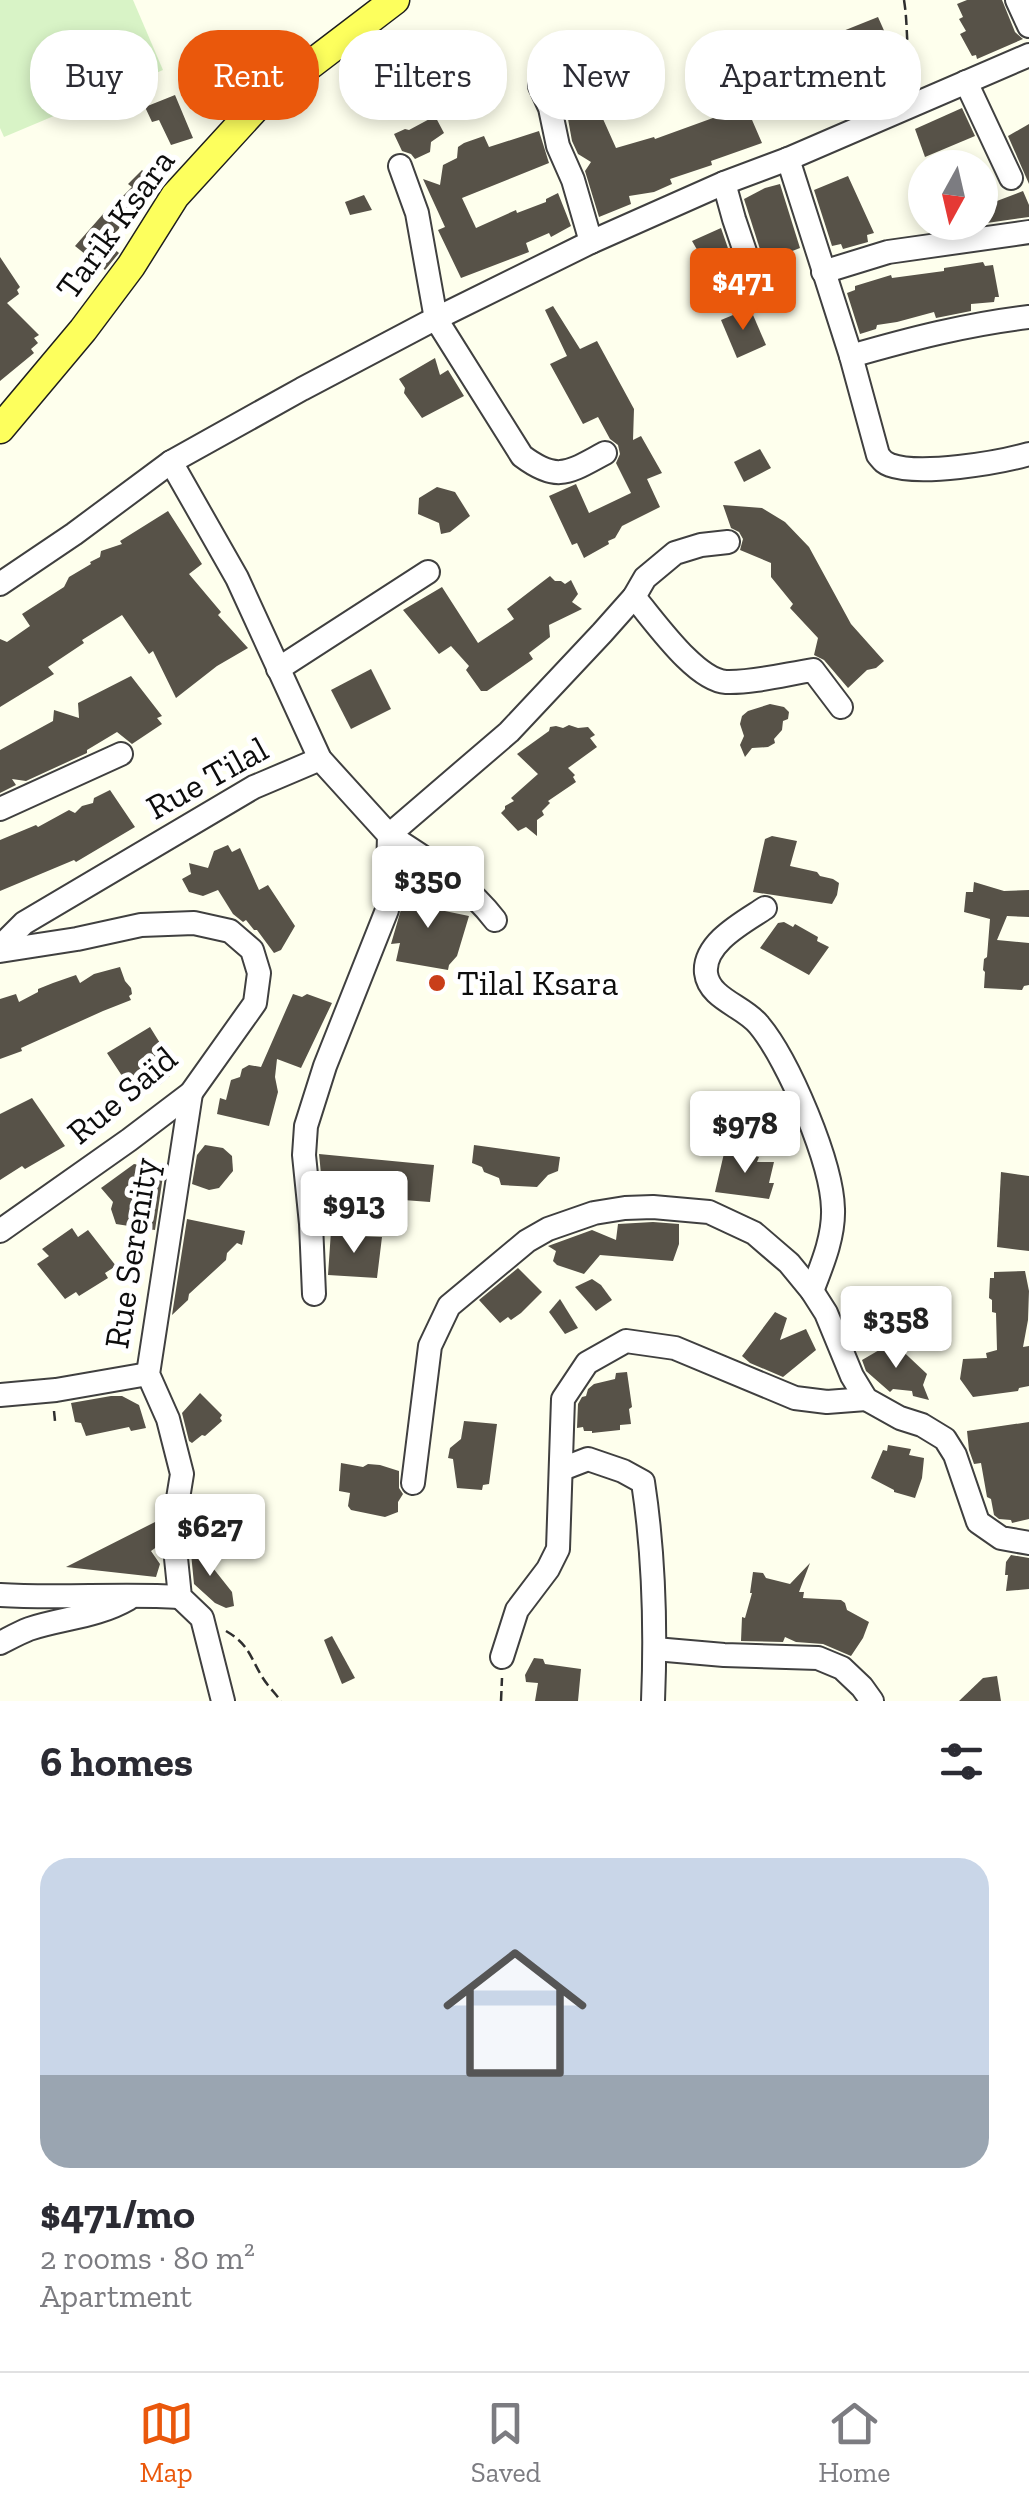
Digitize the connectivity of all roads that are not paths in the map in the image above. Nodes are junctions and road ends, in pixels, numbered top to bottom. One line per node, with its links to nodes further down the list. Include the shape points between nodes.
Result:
1 (1016, 0): 3 (street)
2 (386, 3): 18 (main road, Tarik Ksara, via 260,102 207,160 84,330)
3 (1029, 26)
4 (1028, 56): 5 (street)
5 (966, 82): 7 (street); 9 (street)
6 (553, 120): 12 (street)
7 (788, 159): 10 (street); 13 (street)
8 (400, 166): 16 (street, via 417,212)
9 (1011, 178)
10 (724, 182): 12 (street); 14 (street)
11 (1029, 232): 13 (street, via 888,252)
12 (591, 242): 16 (street)
13 (823, 272): 17 (street)
14 (758, 290)
15 (1029, 317): 17 (street)
16 (436, 319): 19 (street, via 522,456 541,470 560,473); 21 (street)
17 (851, 356): 20 (street, via 878,454 888,464 975,466)
18 (0, 428)
19 (605, 453)
20 (1029, 454)
21 (171, 462): 24 (street); 26 (street, via 237,578)
22 (728, 542): 25 (street, via 675,553)
23 (428, 572): 26 (street)
24 (0, 584)
25 (634, 597): 27 (street, via 703,672 723,682 813,670); 31 (street, via 509,732)
26 (278, 670): 29 (street)
27 (842, 707)
28 (121, 754): 30 (street)
29 (320, 759): 31 (street, Rue Tilal); 34 (street, Rue Tilal, via 254,786 24,922)
30 (0, 808)
31 (389, 835): 33 (street, Rue Tilal, via 443,871); 38 (street, via 387,910 306,1126)
32 (765, 908): 37 (street, via 710,952 706,974 714,991 759,1024 821,1150 832,1225)
33 (495, 920)
34 (0, 949): 35 (street, Rue Saïd, via 141,925 194,923 230,931 252,950 259,974 255,1003)
35 (191, 1092): 36 (street, Rue Saïd); 39 (street, Rue Serenity)
36 (0, 1231)
37 (812, 1290): 41 (street); 43 (street, via 754,1234 710,1212 625,1208 548,1229 449,1306 439,1324 430,1346)
38 (314, 1294)
39 (148, 1374): 40 (street); 47 (street, Rue Serenity, via 182,1474 173,1529)
40 (0, 1396)
41 (866, 1399): 42 (street, via 795,1398 675,1348 626,1341 587,1363 563,1399); 44 (street, via 946,1439 978,1522 1001,1538)
42 (562, 1469): 49 (street, via 588,1460 643,1482); 50 (street, via 558,1549 517,1610)
43 (413, 1482)
44 (1029, 1543)
45 (136, 1594): 46 (street); 47 (street); 48 (street)
46 (0, 1595)
47 (180, 1597): 51 (street, via 202,1618)
48 (0, 1643)
49 (655, 1650): 52 (street); 53 (street, via 818,1658 842,1668)
50 (502, 1657)
51 (224, 1701)
52 (653, 1701)
53 (872, 1701)

